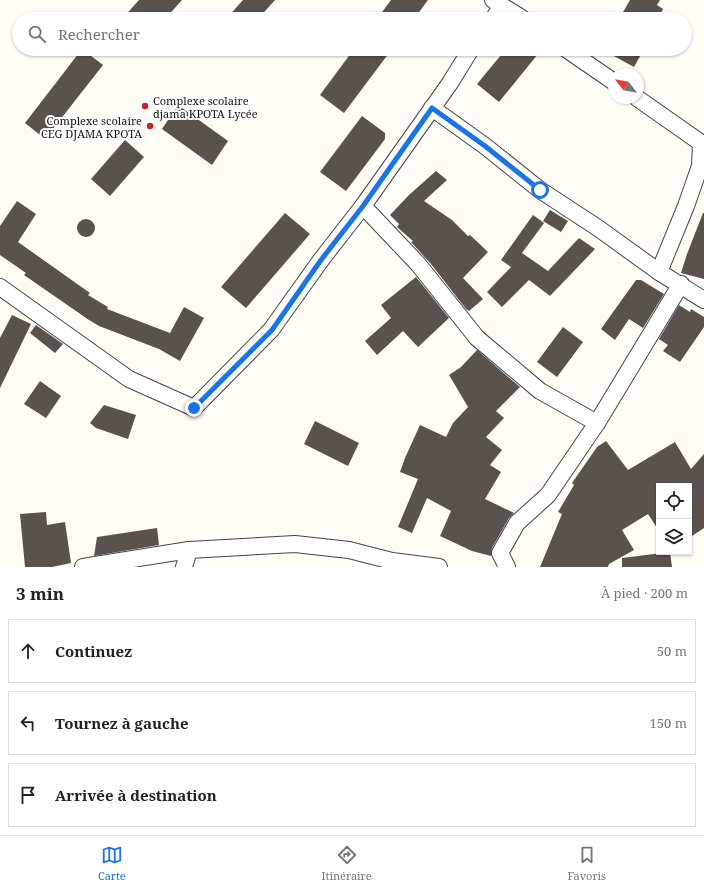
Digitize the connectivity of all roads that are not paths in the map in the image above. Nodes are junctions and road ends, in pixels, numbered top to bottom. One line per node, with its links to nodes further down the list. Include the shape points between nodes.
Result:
1 (496, 8): 2 (street)
2 (514, 12)
3 (467, 56): 7 (street)
4 (576, 56): 5 (street)
5 (608, 78)
6 (644, 103): 9 (street, via 701,143 700,166)
7 (432, 108): 8 (street); 9 (street, via 540,190)
8 (363, 206): 11 (street, via 272,330 194,408 129,379); 13 (street, via 418,264 476,338 540,392)
9 (660, 272): 10 (street)
10 (681, 284): 12 (street); 13 (street)
11 (0, 287)
12 (704, 300)
13 (597, 424): 18 (street, via 548,495 517,523 500,553)
14 (189, 550): 15 (street); 16 (street); 17 (street, via 295,544 349,550 392,561)
15 (83, 567)
16 (184, 567)
17 (439, 567)
18 (507, 567)

